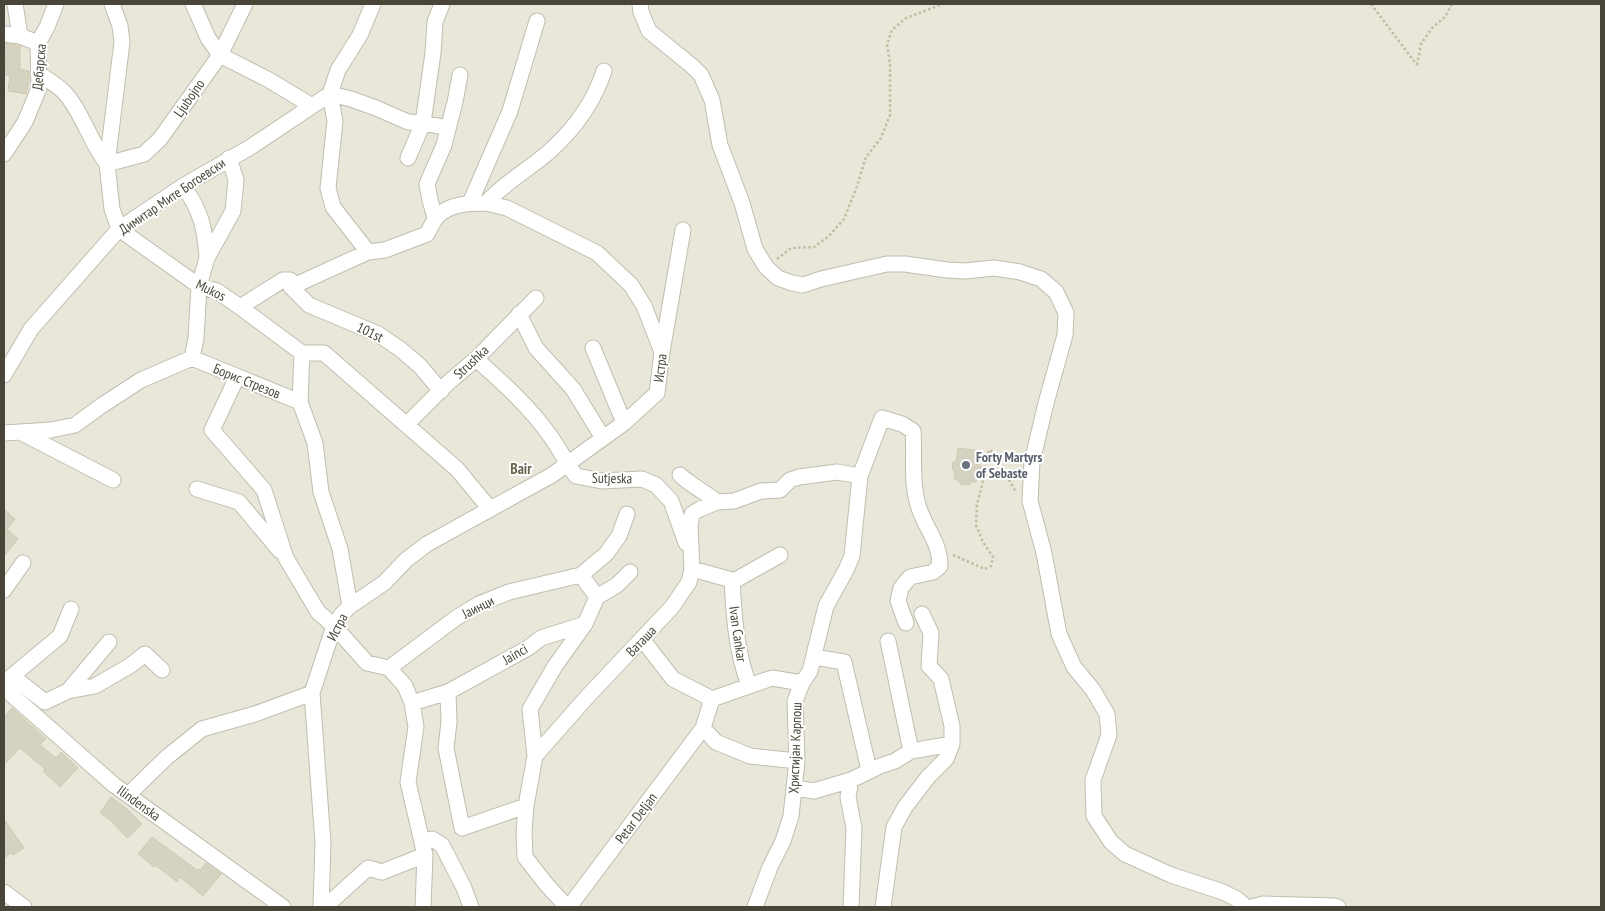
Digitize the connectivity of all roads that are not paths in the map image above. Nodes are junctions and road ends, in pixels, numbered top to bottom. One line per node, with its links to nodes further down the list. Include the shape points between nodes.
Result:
1 (15, 4): 13 (street)
2 (56, 4): 14 (street, Дебарска)
3 (112, 4): 26 (street, via 122,42)
4 (193, 4): 15 (street, via 208,38)
5 (245, 4): 15 (street, Ljubojno)
6 (373, 4): 19 (street, via 360,35 338,70)
7 (442, 4): 21 (street, via 435,22)
8 (640, 4): 10 (street)
9 (652, 4): 10 (street)
10 (644, 19): 112 (street, via 649,31 701,75 712,100 720,145 755,249 766,267 778,278 803,284 888,264 965,271 994,268 1020,272 1041,280 1056,292 1066,313 1065,335 1032,462 1030,501 1044,553 1058,634 1074,667 1093,690 1106,714 1109,735 1092,780 1094,816 1111,842 1125,854 1171,875 1223,892)
11 (537, 20): 28 (street)
12 (4, 34): 13 (street)
13 (20, 36): 14 (street)
14 (38, 43): 17 (street, Дебарска)
15 (220, 55): 20 (street); 26 (street, Ljubojno, via 160,139 144,154)
16 (604, 71): 28 (street, via 589,105 551,151)
17 (38, 73): 23 (street, Дебарска, via 39,88 31,108); 26 (street, via 63,91 73,104)
18 (460, 75): 22 (street)
19 (330, 94): 20 (street, Димитар Мите Богоевски); 21 (street, via 408,122); 32 (street, via 335,121 328,188 333,207)
20 (312, 106): 24 (street, Димитар Мите Богоевски)
21 (423, 123): 22 (street); 25 (street)
22 (448, 128): 29 (street, via 427,184)
23 (4, 154)
24 (229, 158): 27 (street, Димитар Мите Богоевски); 33 (street, via 236,180 233,211)
25 (408, 158)
26 (107, 164): 30 (street, via 112,209)
27 (183, 186): 30 (street, Димитар Мите Богоевски); 33 (street, via 198,210 205,231)
28 (478, 203): 29 (street, via 445,209); 41 (street, via 507,208 597,253 631,285 644,306)
29 (436, 218): 32 (street, via 427,234 385,250)
30 (119, 230): 34 (street, Mukos); 44 (street, Димитар Мите Богоевски, via 31,329)
31 (682, 230): 41 (street, Истра)
32 (368, 252): 35 (street)
33 (207, 258): 34 (street)
34 (199, 286): 37 (street, Mukos, via 217,291); 42 (street)
35 (290, 286): 37 (street, via 290,280 283,280); 46 (street, 101st, via 309,305 378,334 400,349)
36 (536, 298): 38 (street, Strushka)
37 (240, 307): 40 (street, Mukos)
38 (519, 314): 43 (street, Strushka); 52 (street, via 536,348 573,389)
39 (593, 348): 48 (street)
40 (302, 352): 47 (street); 49 (street, via 324,353)
41 (662, 352): 48 (street, Истра, via 657,393)
42 (192, 358): 45 (street, Борис Стрезов); 50 (street, via 141,380 75,424 52,430)
43 (476, 359): 46 (street, Strushka); 53 (street, via 518,397 551,437)
44 (4, 375)
45 (237, 377): 47 (street, Борис Стрезов); 62 (street, via 212,430 264,490)
46 (441, 391): 49 (street, Strushka)
47 (300, 402): 70 (street, via 315,443 321,492 340,549)
48 (624, 423): 52 (street, Истра)
49 (406, 425): 59 (street, via 457,469)
50 (21, 432): 51 (street); 56 (street)
51 (4, 433)
52 (603, 438): 53 (street, Истра)
53 (572, 470): 59 (street, Истра); 64 (street, Sutjeska, via 602,481 642,479 656,485 671,502)
54 (680, 475): 58 (street)
55 (860, 476): 58 (street, Ваташа, via 837,472 799,477 790,480 780,490); 73 (street, Христијан Карпош, via 882,418 913,431 916,500 939,550 940,566 933,572 910,577 901,588 898,601); 79 (street, Христијан Карпош, via 852,556 826,606)
56 (113, 480)
57 (197, 489): 62 (street, via 239,502)
58 (717, 502): 64 (street, Ваташа, via 692,514)
59 (490, 509): 70 (street, Истра, via 427,544 384,583)
60 (627, 514): 66 (street, via 619,536 606,554)
61 (780, 555): 67 (street)
62 (286, 558): 75 (street, via 318,612)
63 (23, 562): 68 (street)
64 (692, 562): 67 (street); 76 (street, Ваташа, via 689,582 672,607)
65 (630, 572): 69 (street)
66 (581, 575): 69 (street); 80 (street, Јаинци, via 509,592 479,604)
67 (732, 582): 84 (street, Ivan Cankar, via 734,624)
68 (4, 590)
69 (597, 597): 74 (street)
70 (350, 606): 75 (street, Истра)
71 (71, 609): 82 (street, via 60,636)
72 (922, 614): 91 (street, via 931,633 929,666 941,679 952,726)
73 (906, 622)
74 (585, 624): 86 (street, Jainci, via 541,638); 93 (street, via 555,666 530,710)
75 (334, 626): 80 (street, via 367,663); 87 (street, Истра)
76 (642, 639): 88 (street, via 672,678); 93 (street, Ваташа)
77 (888, 641): 92 (street)
78 (109, 642): 85 (street)
79 (814, 657): 83 (street, Христијан Карпош); 95 (street, via 844,662)
80 (389, 668): 89 (street, via 405,686)
81 (162, 670): 85 (street, via 145,654 131,666 94,686)
82 (6, 682): 85 (street, via 45,702); 98 (street, Ilindenska)
83 (802, 683): 84 (street, via 772,678); 94 (street, Христијан Карпош, via 795,700)
84 (749, 685): 88 (street)
85 (68, 691)
86 (448, 692): 89 (street, Jainci); 99 (street, via 446,748 462,828)
87 (312, 693): 98 (street, via 202,729); 104 (street, Истра, via 323,843)
88 (712, 700): 90 (street, Petar Deljan)
89 (412, 704): 100 (street, via 416,727 408,782)
90 (703, 728): 94 (street, via 716,742 750,756); 108 (street, Petar Deljan)
91 (952, 744): 92 (street); 111 (street, via 946,759 922,784 894,827)
92 (911, 751): 95 (street, via 895,761)
93 (535, 756): 99 (street)
94 (797, 761): 97 (street, Христијан Карпош)
95 (869, 770): 96 (street)
96 (851, 780): 97 (street, via 814,791); 110 (street, via 848,797 854,828)
97 (795, 788): 109 (street, Христијан Карпош, via 792,816)
98 (128, 795): 103 (street, Ilindenska)
99 (526, 806): 108 (street, via 525,857)
100 (423, 849): 105 (street, via 382,872 368,868); 106 (street); 107 (street, via 432,839 442,845)
101 (4, 892): 102 (street)
102 (24, 907)
103 (283, 907)
104 (321, 907)
105 (325, 907)
106 (423, 907)
107 (471, 907)
108 (568, 907)
109 (755, 907)
110 (851, 907)
111 (883, 907)
112 (1246, 907)
113 (1252, 907): 114 (street, via 1263,904)
114 (1338, 907)

